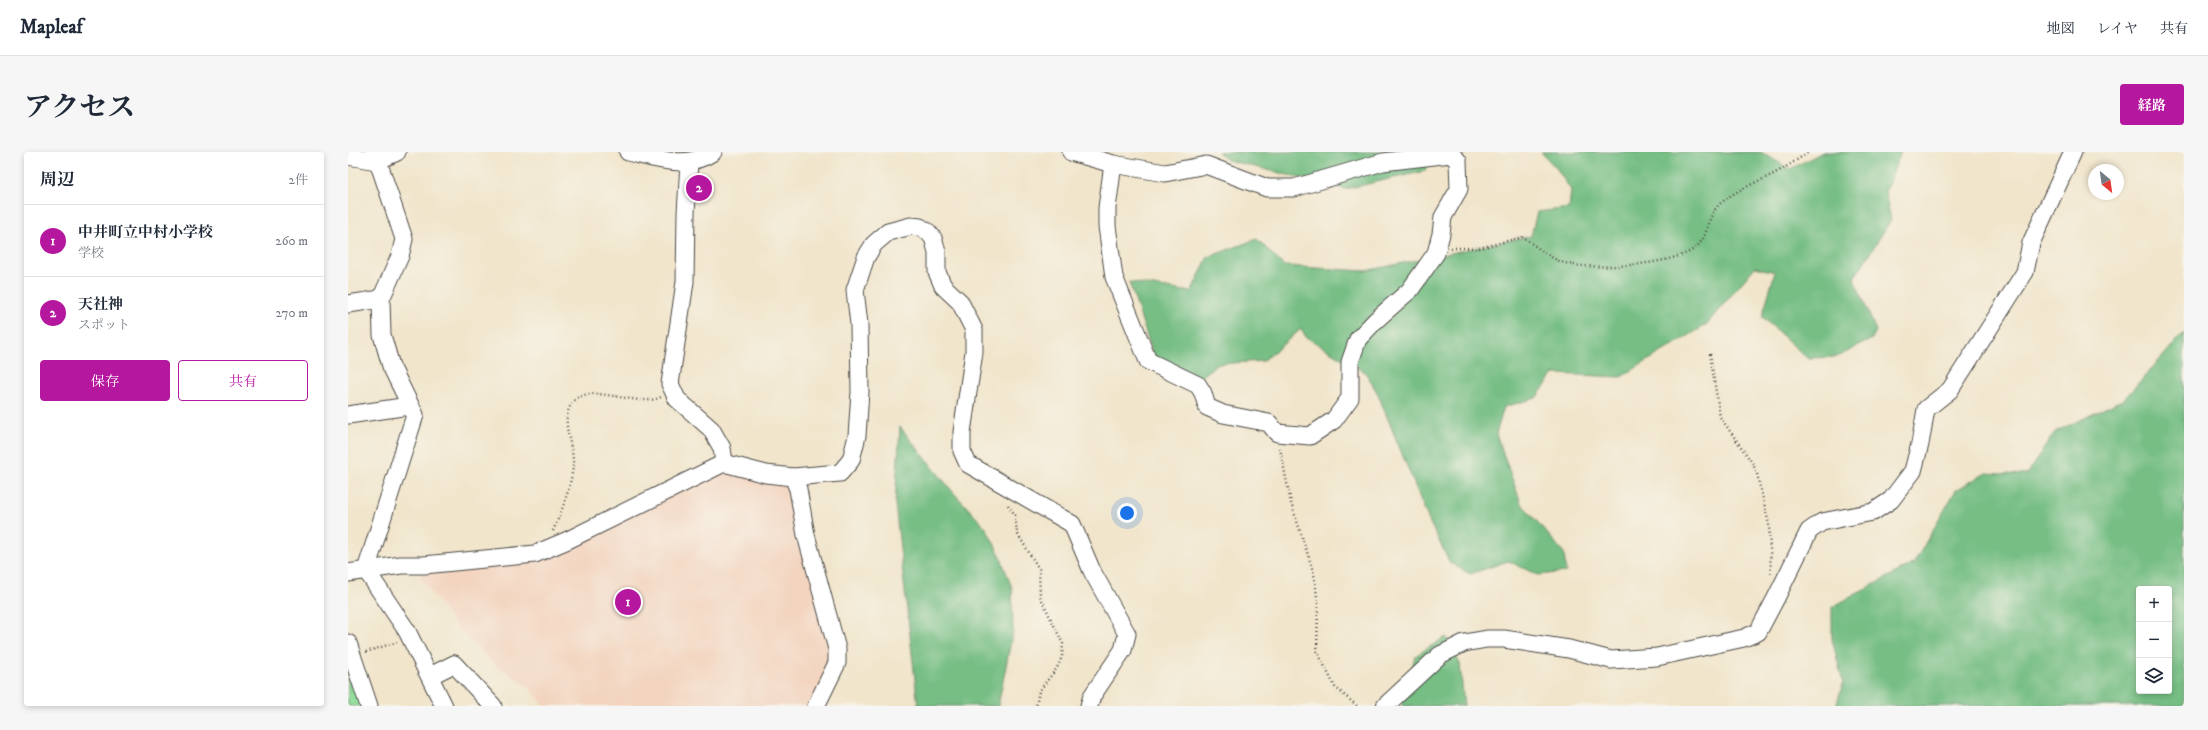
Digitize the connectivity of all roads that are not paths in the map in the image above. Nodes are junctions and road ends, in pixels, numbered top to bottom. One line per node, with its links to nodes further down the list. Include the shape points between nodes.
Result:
1 (397, 152): 7 (street)
2 (628, 152): 8 (street, via 675,163)
3 (713, 152): 8 (street)
4 (1071, 152): 9 (street)
5 (2073, 152): 25 (street, via 2031,243 2024,272 1950,390 1926,409 1913,471 1891,500 1872,512 1822,522 1809,531 1758,632 1744,638 1657,657 1611,660 1569,649 1504,639 1464,643 1440,655)
6 (348, 156): 7 (street)
7 (376, 156): 10 (street, via 404,239 400,256)
8 (689, 163): 14 (street, via 685,282 670,384 677,399 711,429 722,448)
9 (1113, 164): 9 (street, via 1107,226 1114,277 1148,361 1198,385 1207,407 1223,414 1268,423 1277,434 1310,436 1334,420 1350,398 1350,362 1358,339 1410,290 1438,248 1443,217 1459,189 1458,161 1451,154 1383,162 1294,188 1267,188 1206,165 1165,173)
10 (380, 299): 11 (street); 12 (street, via 382,335 391,366)
11 (348, 304)
12 (409, 406): 13 (street); 16 (street, via 415,415)
13 (348, 415)
14 (724, 463): 15 (street, via 766,474); 16 (street, via 535,554)
15 (793, 477): 23 (street, via 837,649 837,663); 24 (street, via 840,473 851,460 857,436 860,392 859,324 855,290 866,257 874,244 888,232 911,226 920,227 933,238 937,252 937,272 943,286 960,302 974,330 974,352 962,432 962,451 968,464 1072,524 1092,571 1127,634 1123,650 1092,696)
16 (366, 570): 17 (street); 19 (street, via 411,638)
17 (348, 573)
18 (350, 649): 20 (street)
19 (430, 676): 21 (street); 22 (street, via 454,664)
20 (369, 706)
21 (444, 706)
22 (493, 706)
23 (816, 706)
24 (1089, 706)
25 (1385, 706)

